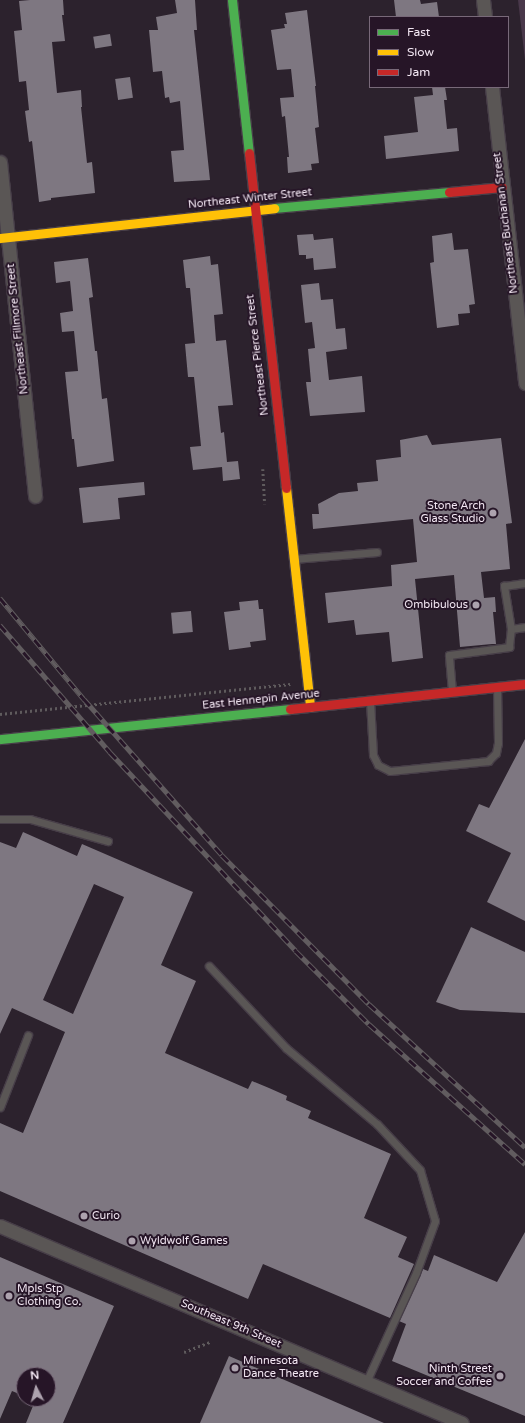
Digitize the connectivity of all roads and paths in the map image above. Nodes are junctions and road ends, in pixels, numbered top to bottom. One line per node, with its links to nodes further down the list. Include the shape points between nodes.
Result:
1 (232, 0): 7 (street, Northeast Pierce Street)
2 (483, 0): 3 (street)
3 (485, 16)
4 (492, 88): 6 (street, Northeast Buchanan Street)
5 (0, 162): 8 (street, Northeast Fillmore Street)
6 (502, 187): 7 (street, Northeast Winter Street); 9 (street, Northeast Buchanan Street)
7 (254, 211): 8 (street, Northeast Winter Street); 15 (street, Northeast Pierce Street)
8 (4, 237): 12 (street, Northeast Fillmore Street)
9 (525, 378): 10 (street, Northeast Buchanan Street)
10 (525, 383)
11 (263, 469): 13 (path)
12 (35, 496)
13 (265, 504)
14 (377, 552): 15 (lane)
15 (294, 559): 19 (street, Northeast Pierce Street)
16 (525, 583): 18 (lane, via 504,586)
17 (525, 627): 18 (lane)
18 (511, 629): 22 (lane, via 509,648 449,655)
19 (307, 682): 24 (street, Northeast Pierce Street); 25 (path)
20 (525, 684): 21 (street, East Hennepin Avenue)
21 (497, 687): 22 (street, East Hennepin Avenue); 23 (lane, via 498,743 496,753 488,761 390,770 378,765 373,755)
22 (452, 692): 23 (street, East Hennepin Avenue)
23 (370, 701): 24 (street, East Hennepin Avenue)
24 (310, 707): 26 (street, East Hennepin Avenue)
25 (0, 714)
26 (0, 739)
27 (0, 819): 28 (lane, via 30,819)
28 (108, 841)
29 (209, 966): 35 (lane, via 286,1048 377,1124 420,1170 434,1221 416,1272)
30 (28, 1035): 31 (lane)
31 (0, 1107)
32 (0, 1226): 35 (street, Southeast 9th Street)
33 (210, 1342): 34 (path)
34 (184, 1352)
35 (366, 1382): 36 (street, Southeast 9th Street)
36 (462, 1423)

